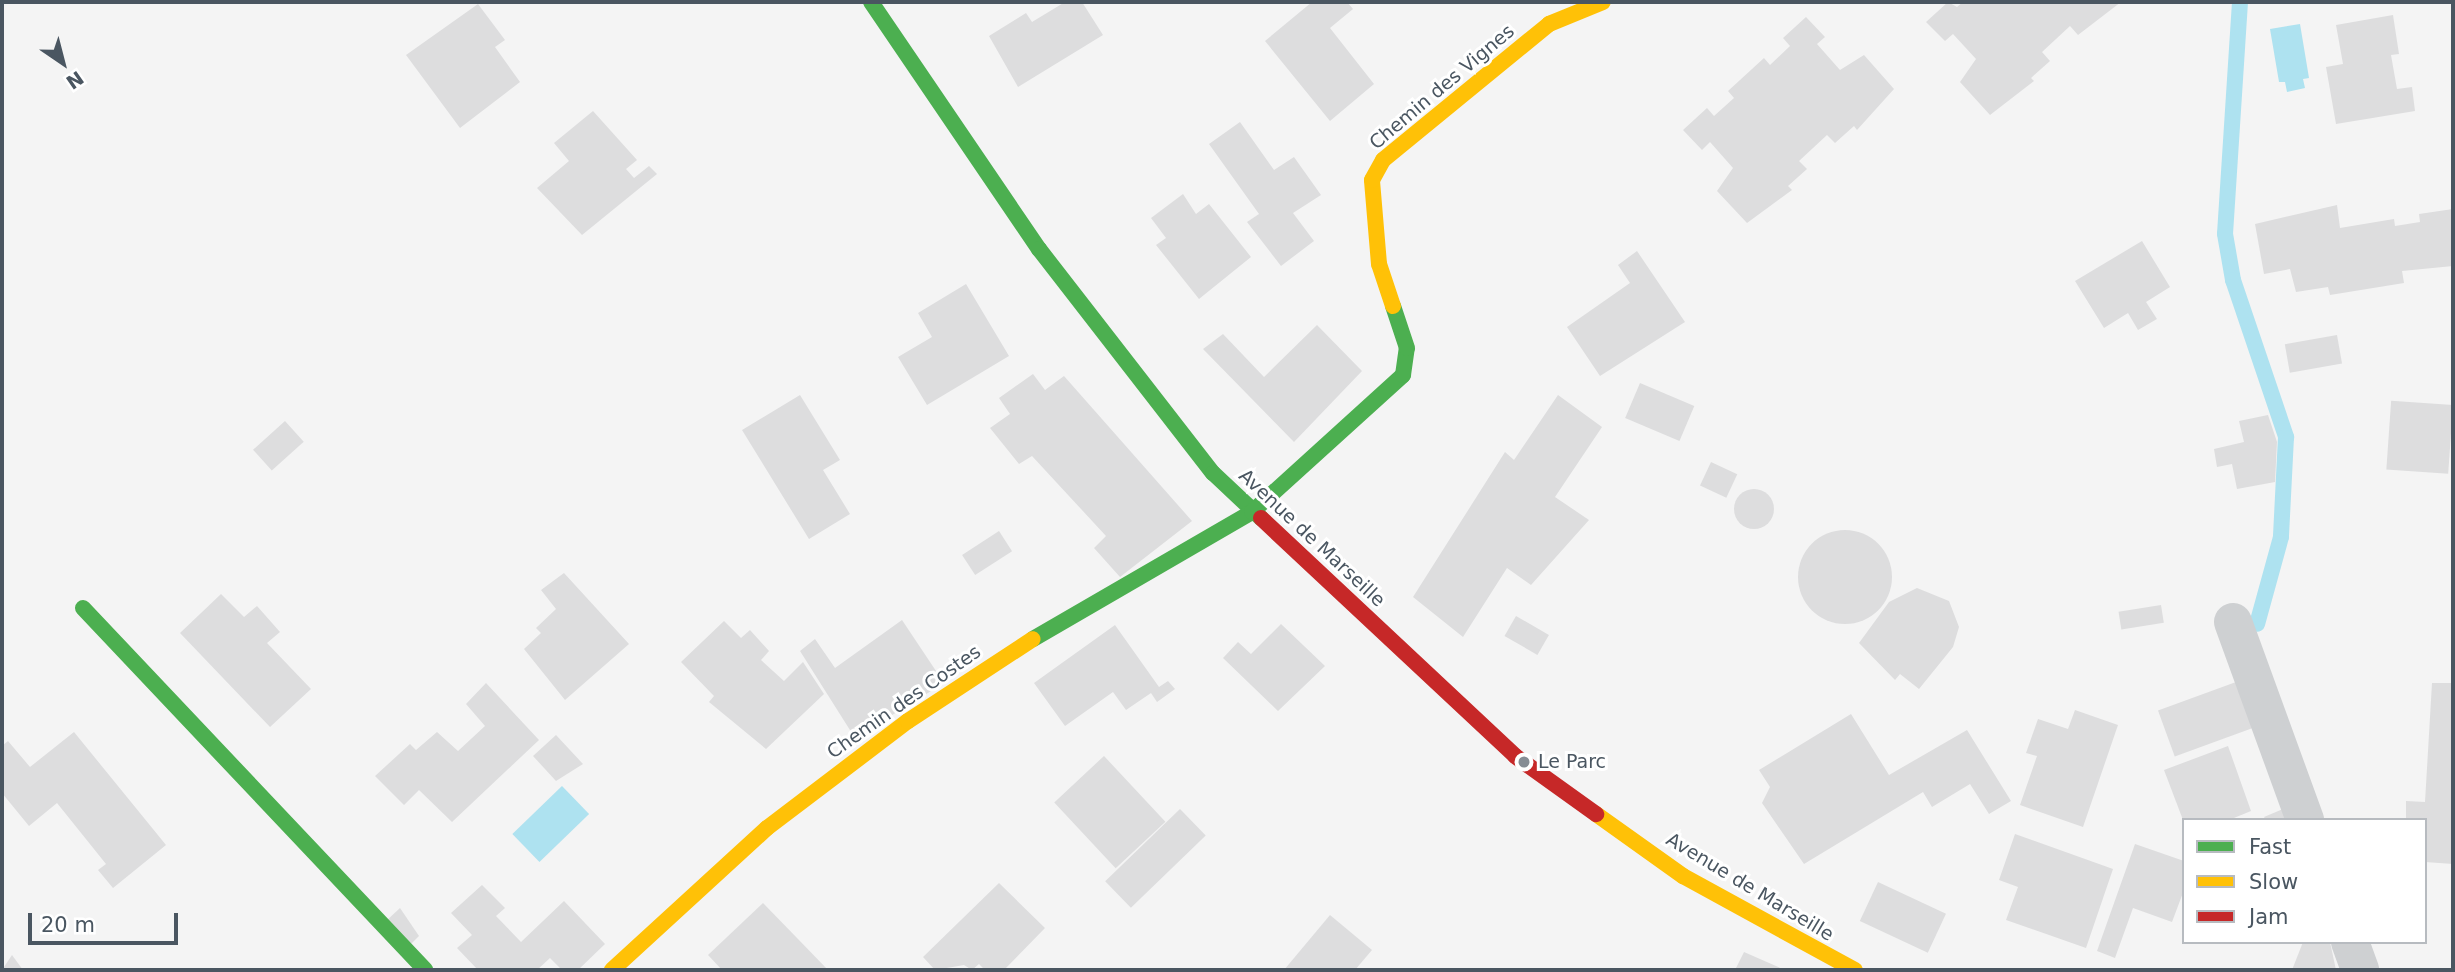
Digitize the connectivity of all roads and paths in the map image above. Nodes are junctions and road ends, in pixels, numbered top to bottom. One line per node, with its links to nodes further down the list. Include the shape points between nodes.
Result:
1 (871, 2): 3 (street, Avenue de Marseille, via 1039,249 1213,473)
2 (1602, 2): 3 (street, Chemin des Vignes, via 1549,24 1383,160 1372,180 1373,216 1379,264 1407,348 1403,375)
3 (1252, 512): 8 (street, Avenue de Marseille, via 1515,756 1683,876); 10 (street, Chemin des Costes, via 1054,625 908,721 767,828)
4 (83, 608): 9 (street)
5 (2232, 622): 6 (street)
6 (2304, 818)
7 (2351, 944): 11 (street)
8 (1840, 967)
9 (425, 970)
10 (612, 970)
11 (2360, 970)

